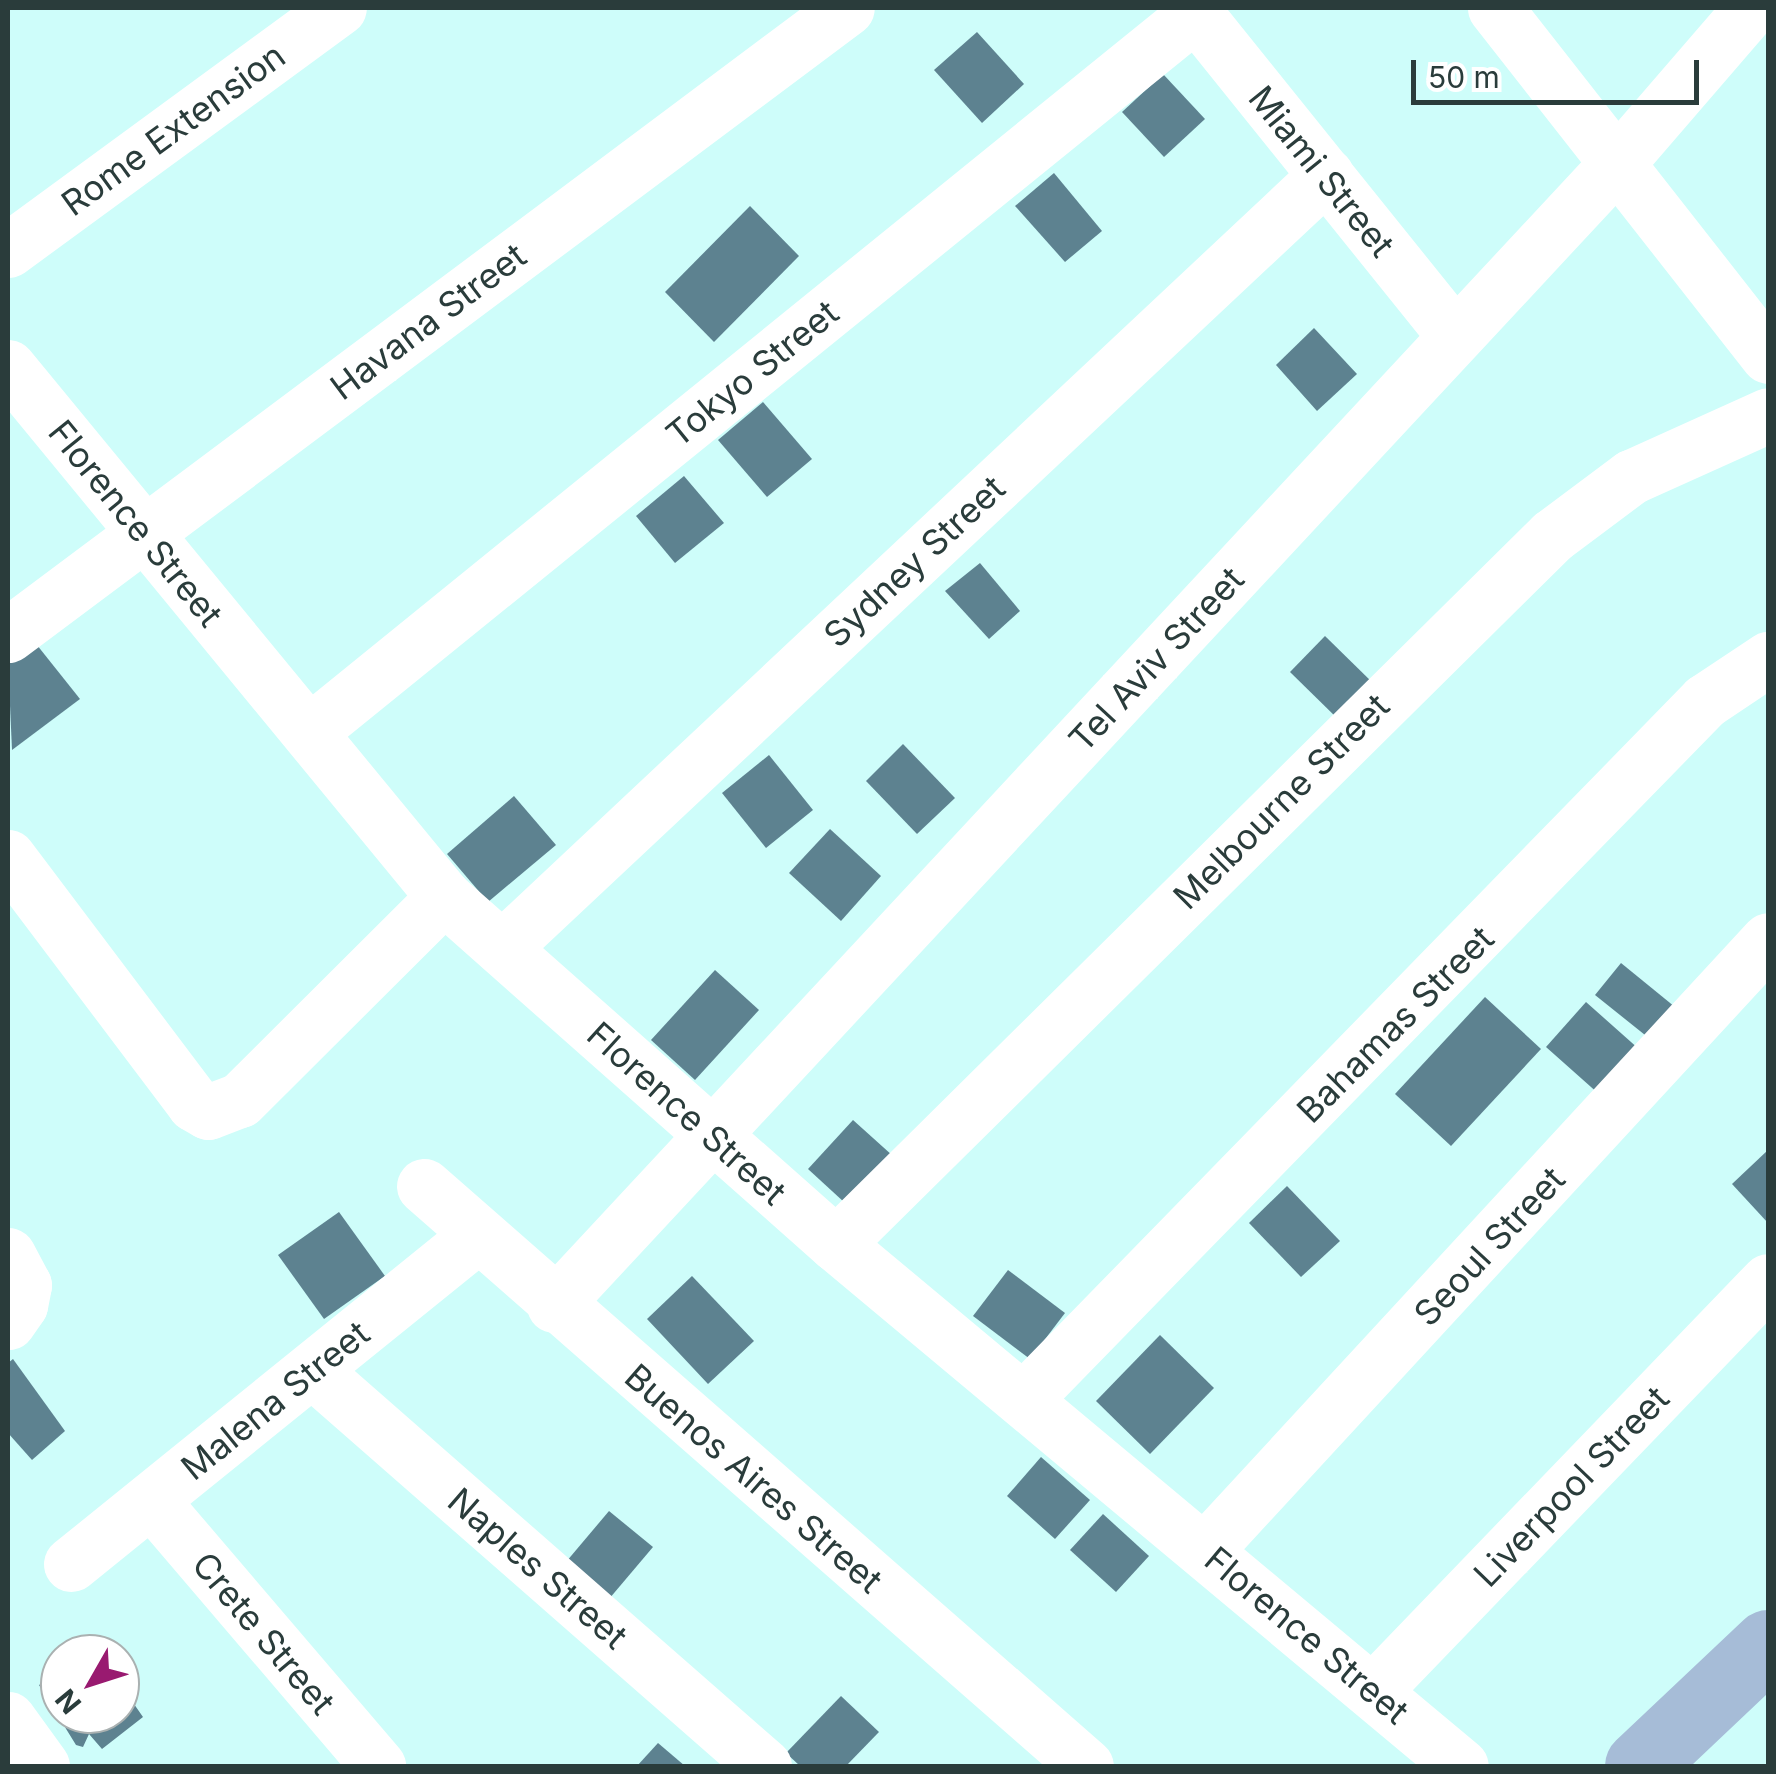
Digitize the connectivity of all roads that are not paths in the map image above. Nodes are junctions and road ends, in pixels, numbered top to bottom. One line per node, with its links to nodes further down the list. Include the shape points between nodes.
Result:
1 (339, 8): 8 (street, Rome Extension)
2 (847, 8): 13 (street, Havana Street)
3 (1495, 8): 6 (street)
4 (1751, 8): 6 (street, Tel Aviv Street)
5 (1193, 10): 7 (street, Miami Street); 16 (street, Tokyo Street)
6 (1619, 162): 9 (street, Tel Aviv Street); 10 (street)
7 (1326, 175): 9 (street, Miami Street); 20 (street, Sydney Street)
8 (8, 250)
9 (1454, 335): 21 (street, Tel Aviv Street)
10 (1768, 356)
11 (8, 367): 13 (street, Florence Street)
12 (1768, 415): 24 (street, Melbourne Street, via 1631,476 1552,536)
13 (144, 534): 14 (street, Havana Street); 16 (street, Florence Street)
14 (8, 634)
15 (1768, 659): 30 (street, Bahamas Street, via 1705,701)
16 (308, 732): 18 (street, Florence Street)
17 (8, 857): 18 (street, via 194,1104 208,1112 240,1100)
18 (444, 897): 20 (street, Florence Street)
19 (1768, 940): 32 (street, Seoul Street)
20 (502, 948): 21 (street, Florence Street)
21 (711, 1136): 24 (street, Florence Street); 27 (street, Tel Aviv Street)
22 (424, 1186): 23 (street, Buenos Aires Street)
23 (478, 1235): 27 (street, Buenos Aires Street); 29 (street, Malena Street)
24 (836, 1244): 30 (street, Florence Street)
25 (8, 1255): 28 (street, via 24,1285)
26 (1768, 1281): 34 (street, Liverpool Street)
27 (554, 1305): 39 (street, Buenos Aires Street)
28 (8, 1322)
29 (312, 1370): 31 (street, Malena Street); 38 (street, Naples Street)
30 (1025, 1398): 32 (street, Florence Street)
31 (151, 1500): 33 (street, Malena Street); 37 (street, Crete Street)
32 (1206, 1550): 34 (street, Florence Street)
33 (72, 1564)
34 (1372, 1692): 40 (street, Florence Street)
35 (8, 1719): 36 (street)
36 (42, 1766)
37 (378, 1766)
38 (764, 1766)
39 (1086, 1766)
40 (1461, 1766)

